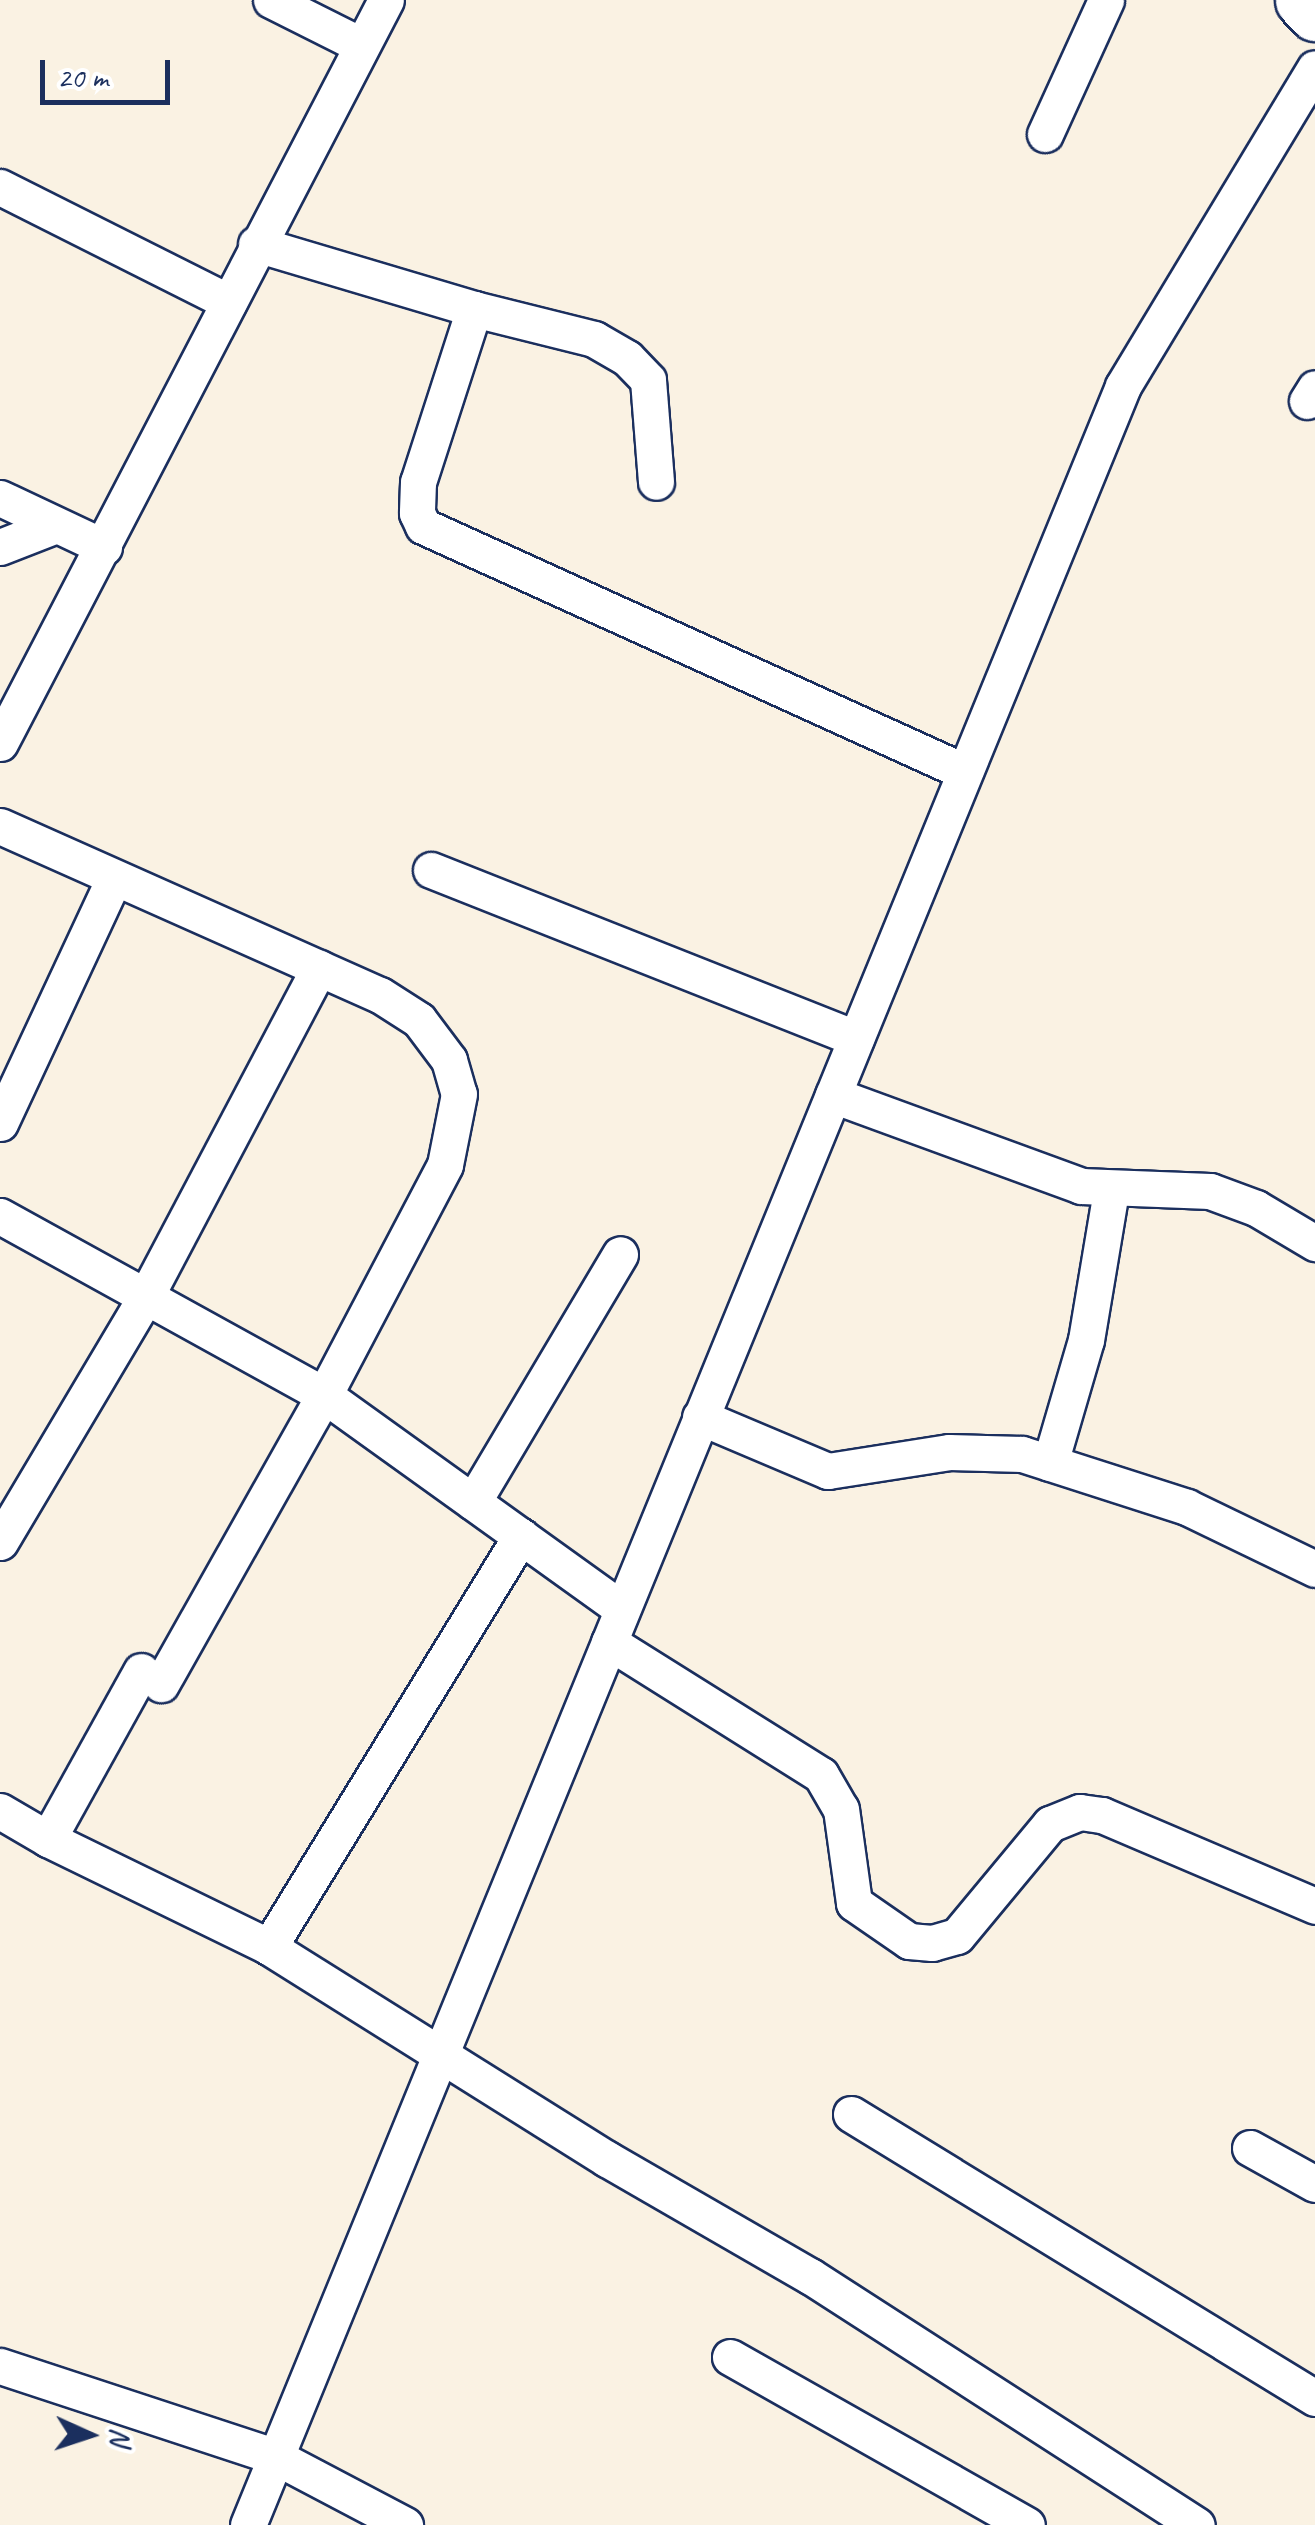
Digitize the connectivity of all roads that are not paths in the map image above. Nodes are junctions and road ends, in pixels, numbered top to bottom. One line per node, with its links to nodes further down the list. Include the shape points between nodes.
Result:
1 (272, 0): 6 (street)
2 (386, 0): 6 (street)
3 (1106, 0): 8 (street)
4 (1303, 0): 5 (highway)
5 (1315, 13)
6 (360, 45): 10 (street)
7 (1315, 68): 19 (street, via 1123,386)
8 (1045, 134)
9 (0, 186): 11 (street)
10 (256, 244): 11 (street); 12 (street)
11 (229, 302): 17 (street)
12 (474, 309): 13 (street, via 594,339 627,358 648,380); 19 (street, via 418,482 423,526)
13 (656, 482)
14 (0, 498): 15 (street)
15 (56, 525): 16 (street); 17 (street)
16 (0, 547)
17 (104, 547): 18 (street)
18 (0, 742)
19 (965, 772): 24 (street)
20 (0, 826): 22 (street)
21 (430, 870): 24 (street)
22 (114, 879): 23 (street); 26 (street)
23 (320, 968): 31 (street); 32 (street, via 419,1020 449,1060 459,1094 446,1165)
24 (856, 1038): 25 (street)
25 (832, 1095): 27 (street, via 1081,1186); 33 (street)
26 (0, 1123)
27 (1111, 1191): 29 (street, via 1210,1191 1256,1208); 34 (street, via 1086,1340)
28 (0, 1216): 31 (street)
29 (1315, 1243)
30 (620, 1254): 35 (street)
31 (146, 1296): 32 (street); 37 (street)
32 (324, 1395): 35 (street); 42 (street)
33 (700, 1417): 34 (street, via 828,1471 979,1451); 39 (street)
34 (1050, 1463): 38 (street, via 1188,1507)
35 (473, 1502): 36 (street)
36 (521, 1536): 39 (street); 44 (street)
37 (0, 1542)
38 (1315, 1568)
39 (622, 1609): 40 (street)
40 (608, 1642): 43 (street, via 821,1776 841,1809 854,1903 910,1941 956,1936 1050,1824 1080,1812 1102,1815); 45 (street)
41 (0, 1811): 42 (street)
42 (48, 1839): 44 (street)
43 (1315, 1906)
44 (269, 1947): 45 (street)
45 (441, 2052): 52 (street); 56 (street, via 810,2276)
46 (851, 2114): 51 (street)
47 (1250, 2148): 48 (street)
48 (1315, 2184)
49 (730, 2357): 55 (street)
50 (0, 2366): 52 (street)
51 (1315, 2398)
52 (276, 2457): 53 (street); 54 (street)
53 (248, 2525)
54 (405, 2525)
55 (1027, 2525)
56 (1197, 2525)

